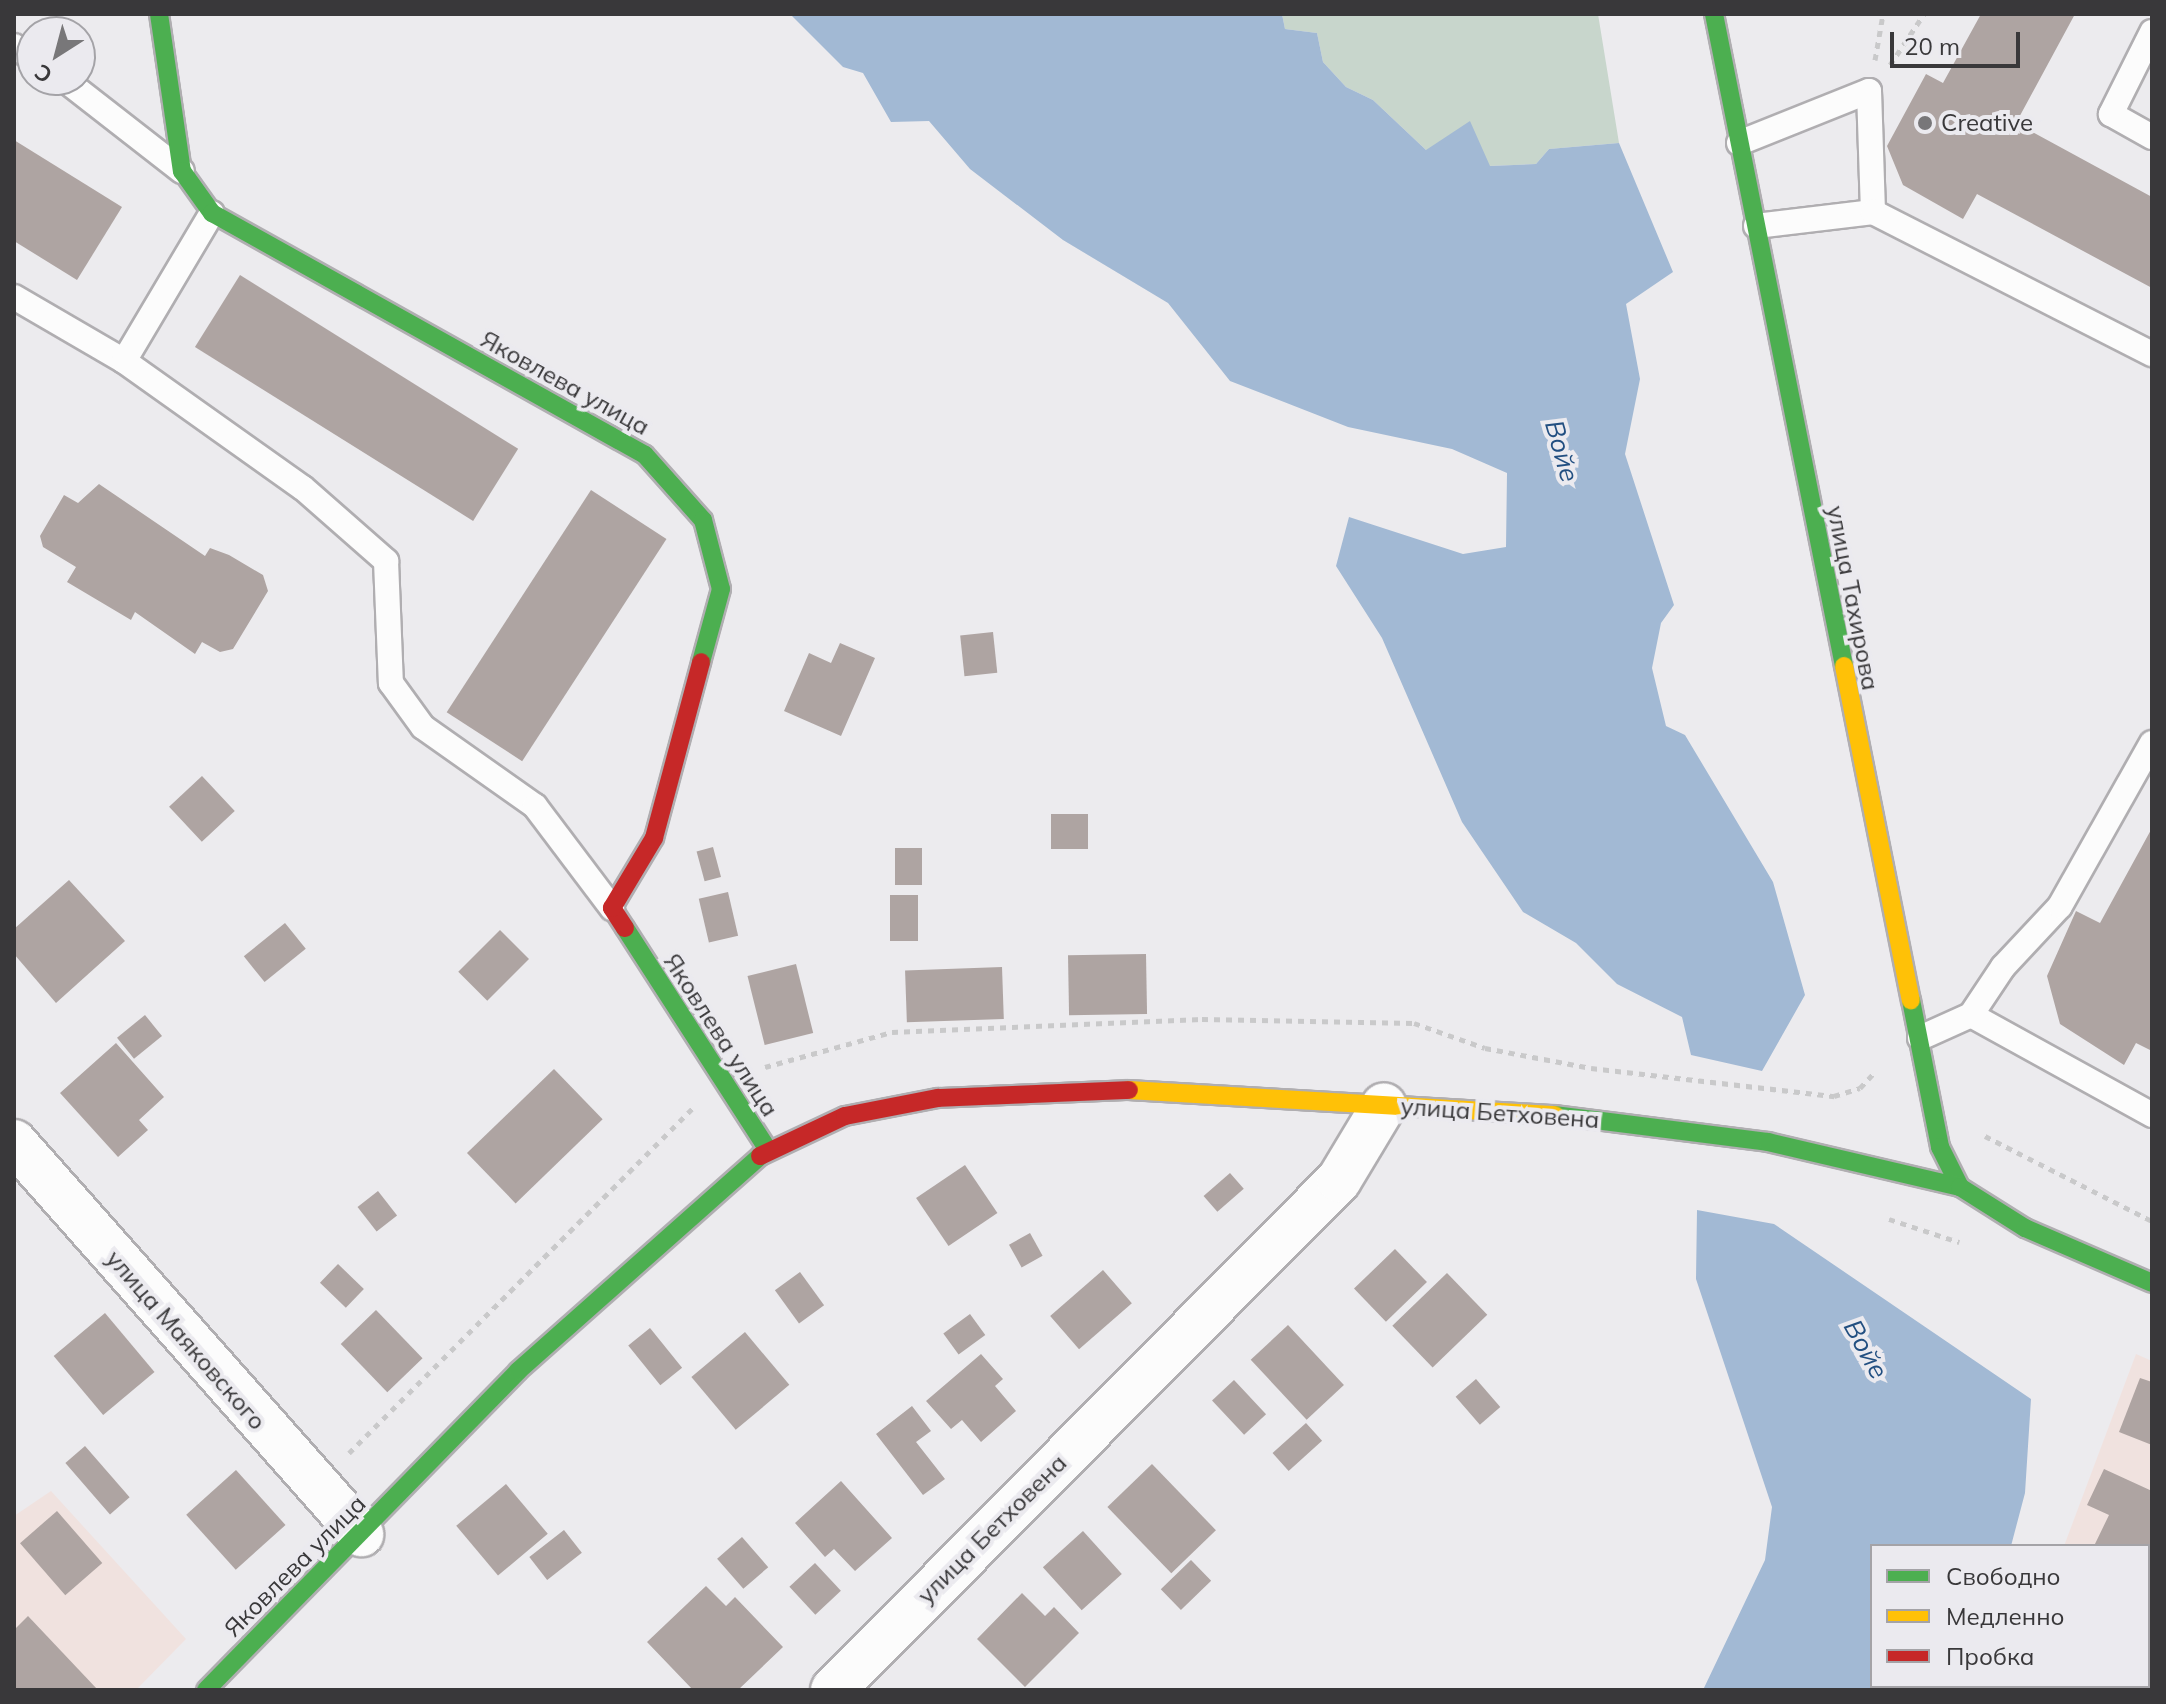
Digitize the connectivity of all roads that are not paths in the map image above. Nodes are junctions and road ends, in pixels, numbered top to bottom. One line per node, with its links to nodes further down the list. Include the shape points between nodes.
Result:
1 (159, 14): 7 (street, Яковлева улица)
2 (1714, 14): 6 (street, улица Тахирова)
3 (2152, 32): 5 (lane, via 2111,114)
4 (86, 96): 7 (lane)
5 (2152, 137)
6 (1739, 143): 8 (lane, via 1869,91); 10 (street, улица Тахирова)
7 (182, 171): 9 (street, Яковлева улица)
8 (1873, 212): 10 (lane); 12 (lane)
9 (212, 213): 13 (lane); 15 (street, Яковлева улица, via 645,455 703,520 721,589 654,838)
10 (1756, 226): 17 (street, улица Тахирова)
11 (14, 297): 13 (lane)
12 (2152, 354)
13 (124, 361): 15 (lane, via 303,488 386,561 391,683 423,727 535,806)
14 (2152, 743): 16 (lane, via 2060,906 2003,967)
15 (612, 908): 21 (street, Яковлева улица)
16 (1971, 1015): 17 (lane); 19 (lane)
17 (1920, 1038): 22 (street, улица Тахирова, via 1940,1147)
18 (1384, 1105): 21 (street, Яковлева улица, via 1175,1088 1049,1088 938,1098 845,1116); 22 (street, улица Бетховена, via 1605,1119 1768,1142); 26 (street, улица Бетховена, via 1339,1180)
19 (2152, 1115)
20 (14, 1142): 24 (street, улица Маяковского)
21 (768, 1150): 24 (street, Яковлева улица, via 518,1371)
22 (1960, 1187): 23 (street, улица Бетховена, via 2025,1228)
23 (2152, 1283)
24 (361, 1534): 25 (street, Яковлева улица)
25 (206, 1690)
26 (833, 1690)

